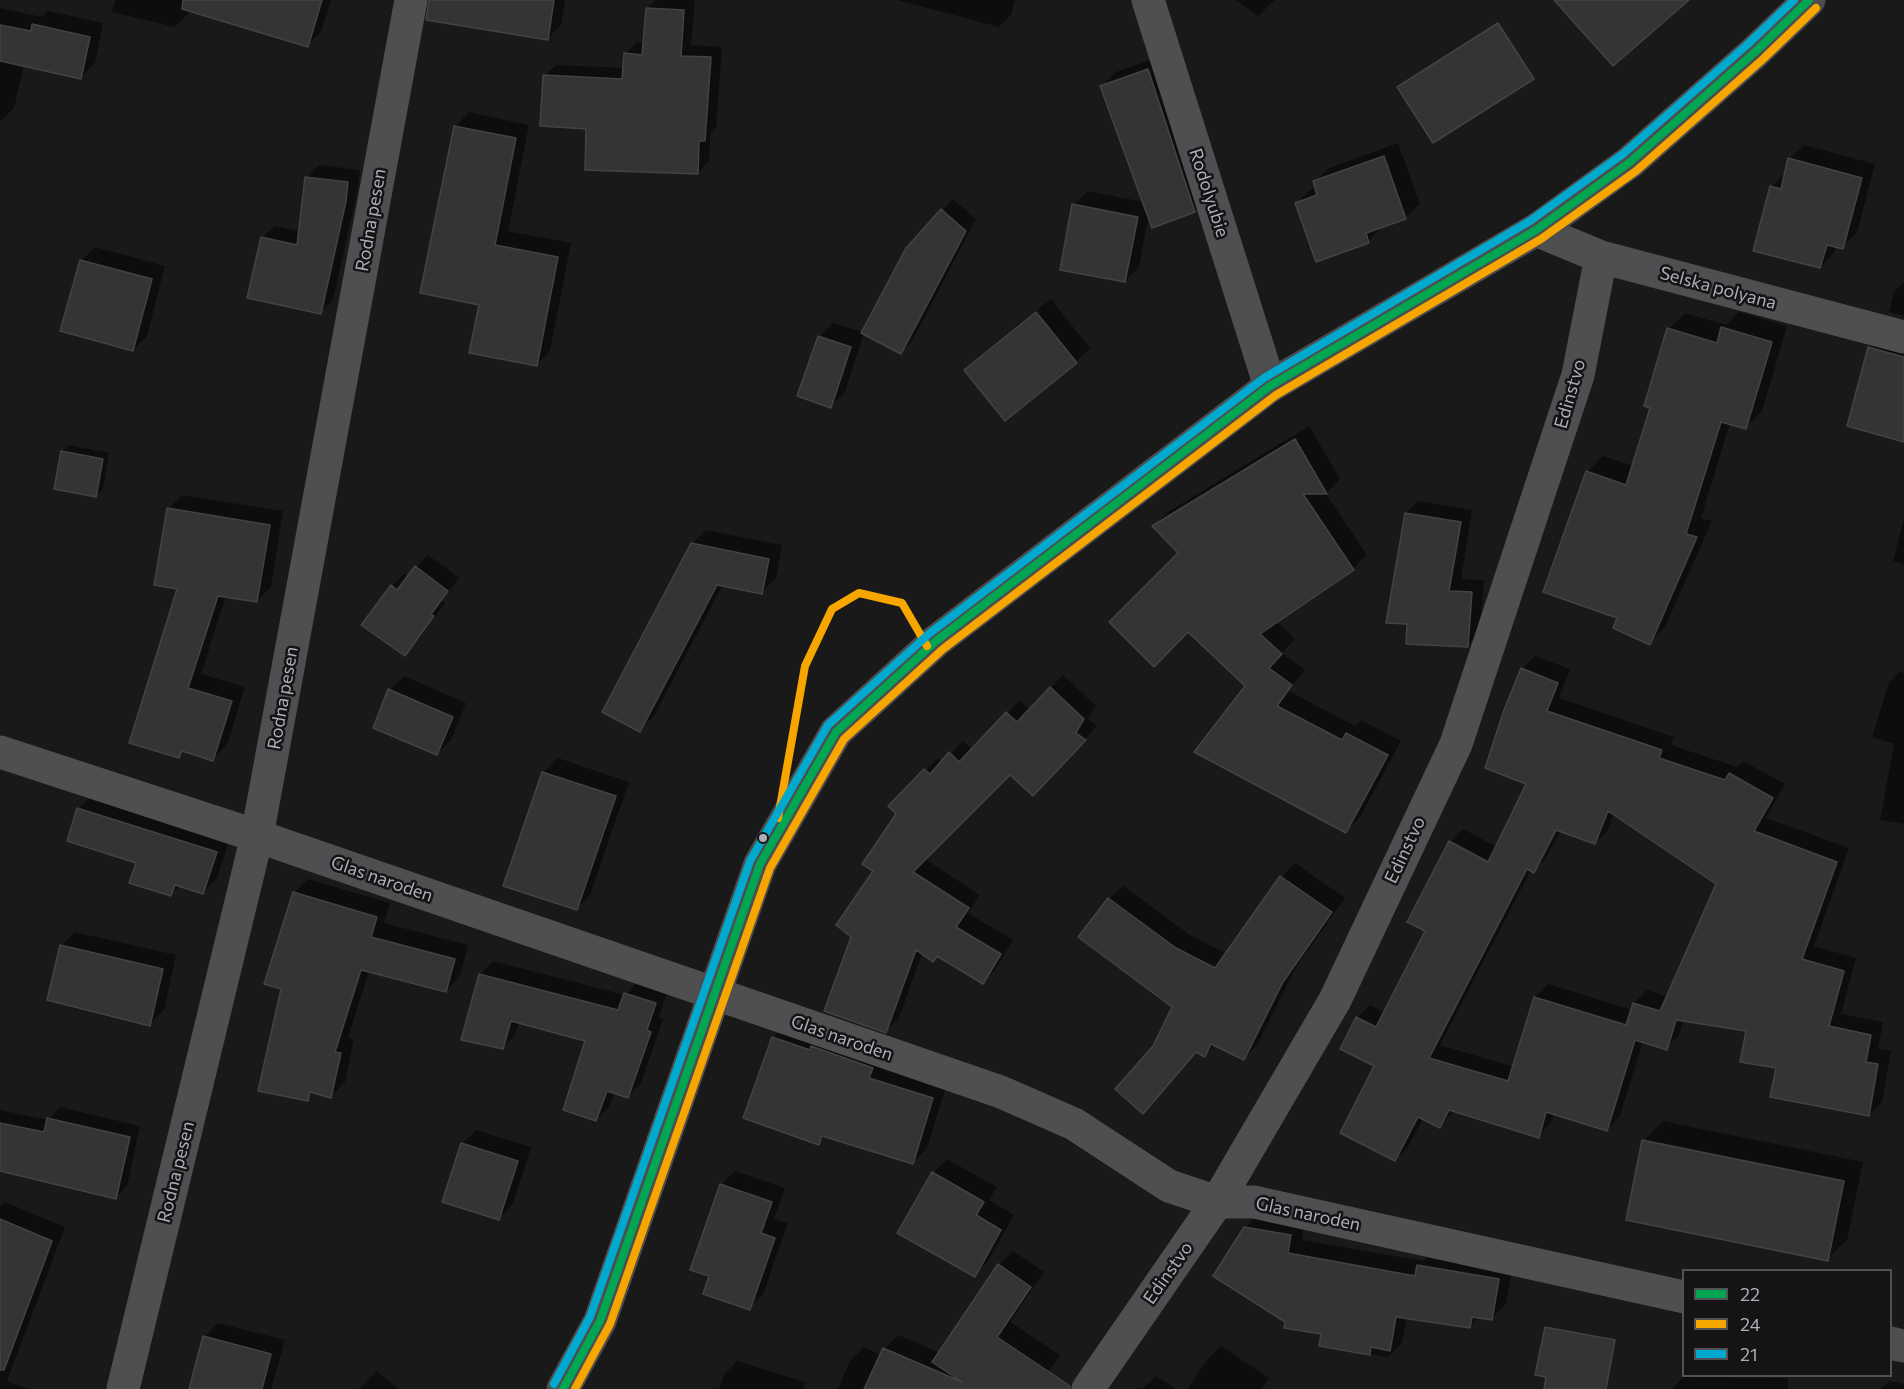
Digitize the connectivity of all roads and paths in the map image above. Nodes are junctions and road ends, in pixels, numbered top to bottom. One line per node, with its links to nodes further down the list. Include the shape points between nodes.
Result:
1 (411, 0): 9 (street, Rodna pesen)
2 (1148, 0): 7 (street, Rodolyubie)
3 (1809, 0): 4 (street, via 1630,162)
4 (1536, 230): 5 (street, Selska polyana); 7 (street)
5 (1601, 257): 6 (street, Selska polyana); 11 (street, Edinstvo, via 1578,375 1455,744 1335,1000)
6 (1904, 337)
7 (1270, 386): 10 (street, via 936,641 836,732 760,864)
8 (0, 752): 9 (street, Glas naroden)
9 (257, 836): 10 (street, Glas naroden); 13 (street, Rodna pesen)
10 (715, 994): 11 (street, Glas naroden, via 1001,1092 1074,1124 1169,1186); 14 (street, via 600,1321)
11 (1217, 1202): 12 (street, Glas naroden, via 1254,1202); 15 (street, Edinstvo)
12 (1682, 1297)
13 (123, 1389)
14 (563, 1389)
15 (1088, 1389)

